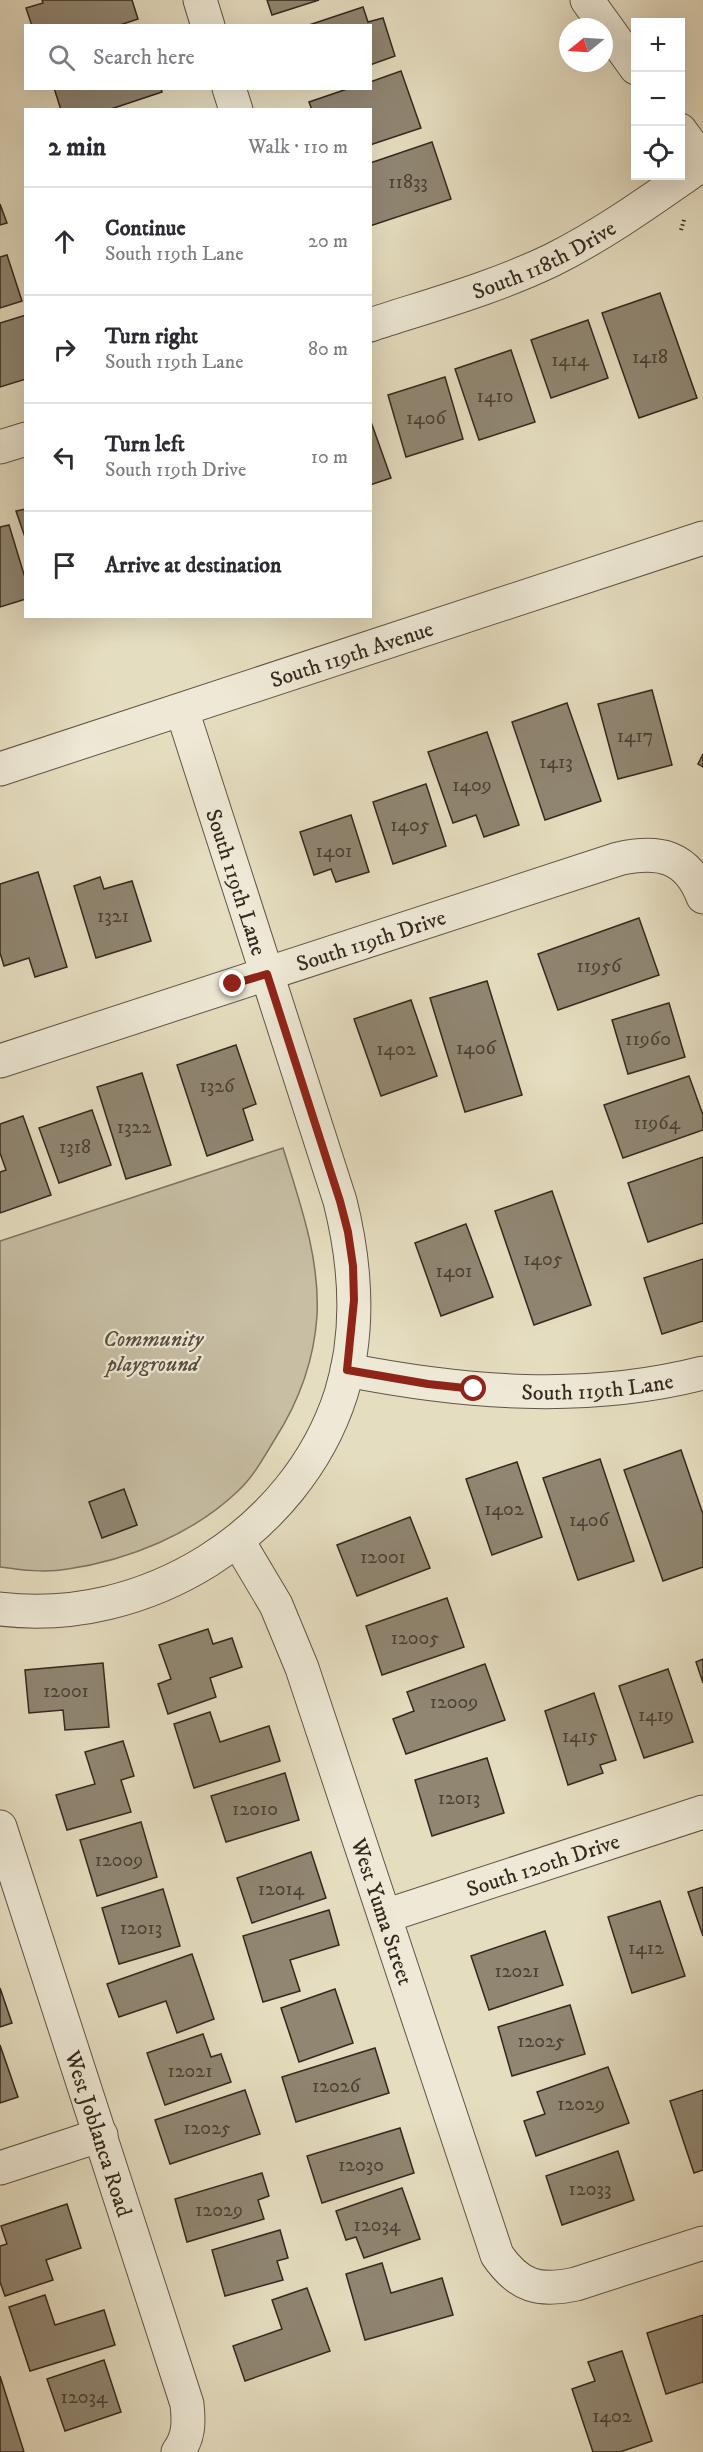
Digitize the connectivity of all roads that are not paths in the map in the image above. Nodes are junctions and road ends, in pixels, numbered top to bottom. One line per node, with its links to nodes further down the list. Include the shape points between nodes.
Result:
1 (200, 0): 3 (street)
2 (587, 0): 4 (street)
3 (207, 24)
4 (631, 61)
5 (230, 90): 6 (street)
6 (235, 108)
7 (685, 136): 8 (street)
8 (703, 163): 9 (street, South 118th Drive, via 622,220 551,260)
9 (372, 324)
10 (24, 440): 11 (street)
11 (0, 447)
12 (703, 538): 13 (street, South 119th Avenue)
13 (182, 710): 14 (street, South 119th Avenue); 16 (street, South 119th Lane)
14 (0, 769)
15 (703, 897): 16 (street, South 119th Drive, via 691,874 675,860 636,855)
16 (267, 974): 17 (street, South 119th Drive); 18 (street, South 119th Lane, via 348,1232 354,1300)
17 (0, 1061)
18 (347, 1370): 19 (street, South 119th Lane, via 428,1384 524,1392 607,1390); 20 (street, South 119th Lane, via 314,1452 279,1501)
19 (703, 1373)
20 (238, 1541): 21 (street, South 119th Lane, via 184,1575 117,1601 46,1612); 24 (street, West Yuma Street, via 291,1639)
21 (0, 1609)
22 (703, 1812): 24 (street, South 120th Drive)
23 (0, 1827): 25 (street, West Joblanca Road)
24 (385, 1916): 27 (street, West Yuma Street, via 497,2255 508,2271 523,2283 542,2288 567,2286)
25 (101, 2135): 26 (street); 28 (street, West Joblanca Road, via 187,2404 189,2424)
26 (0, 2168)
27 (703, 2243)
28 (182, 2447)

